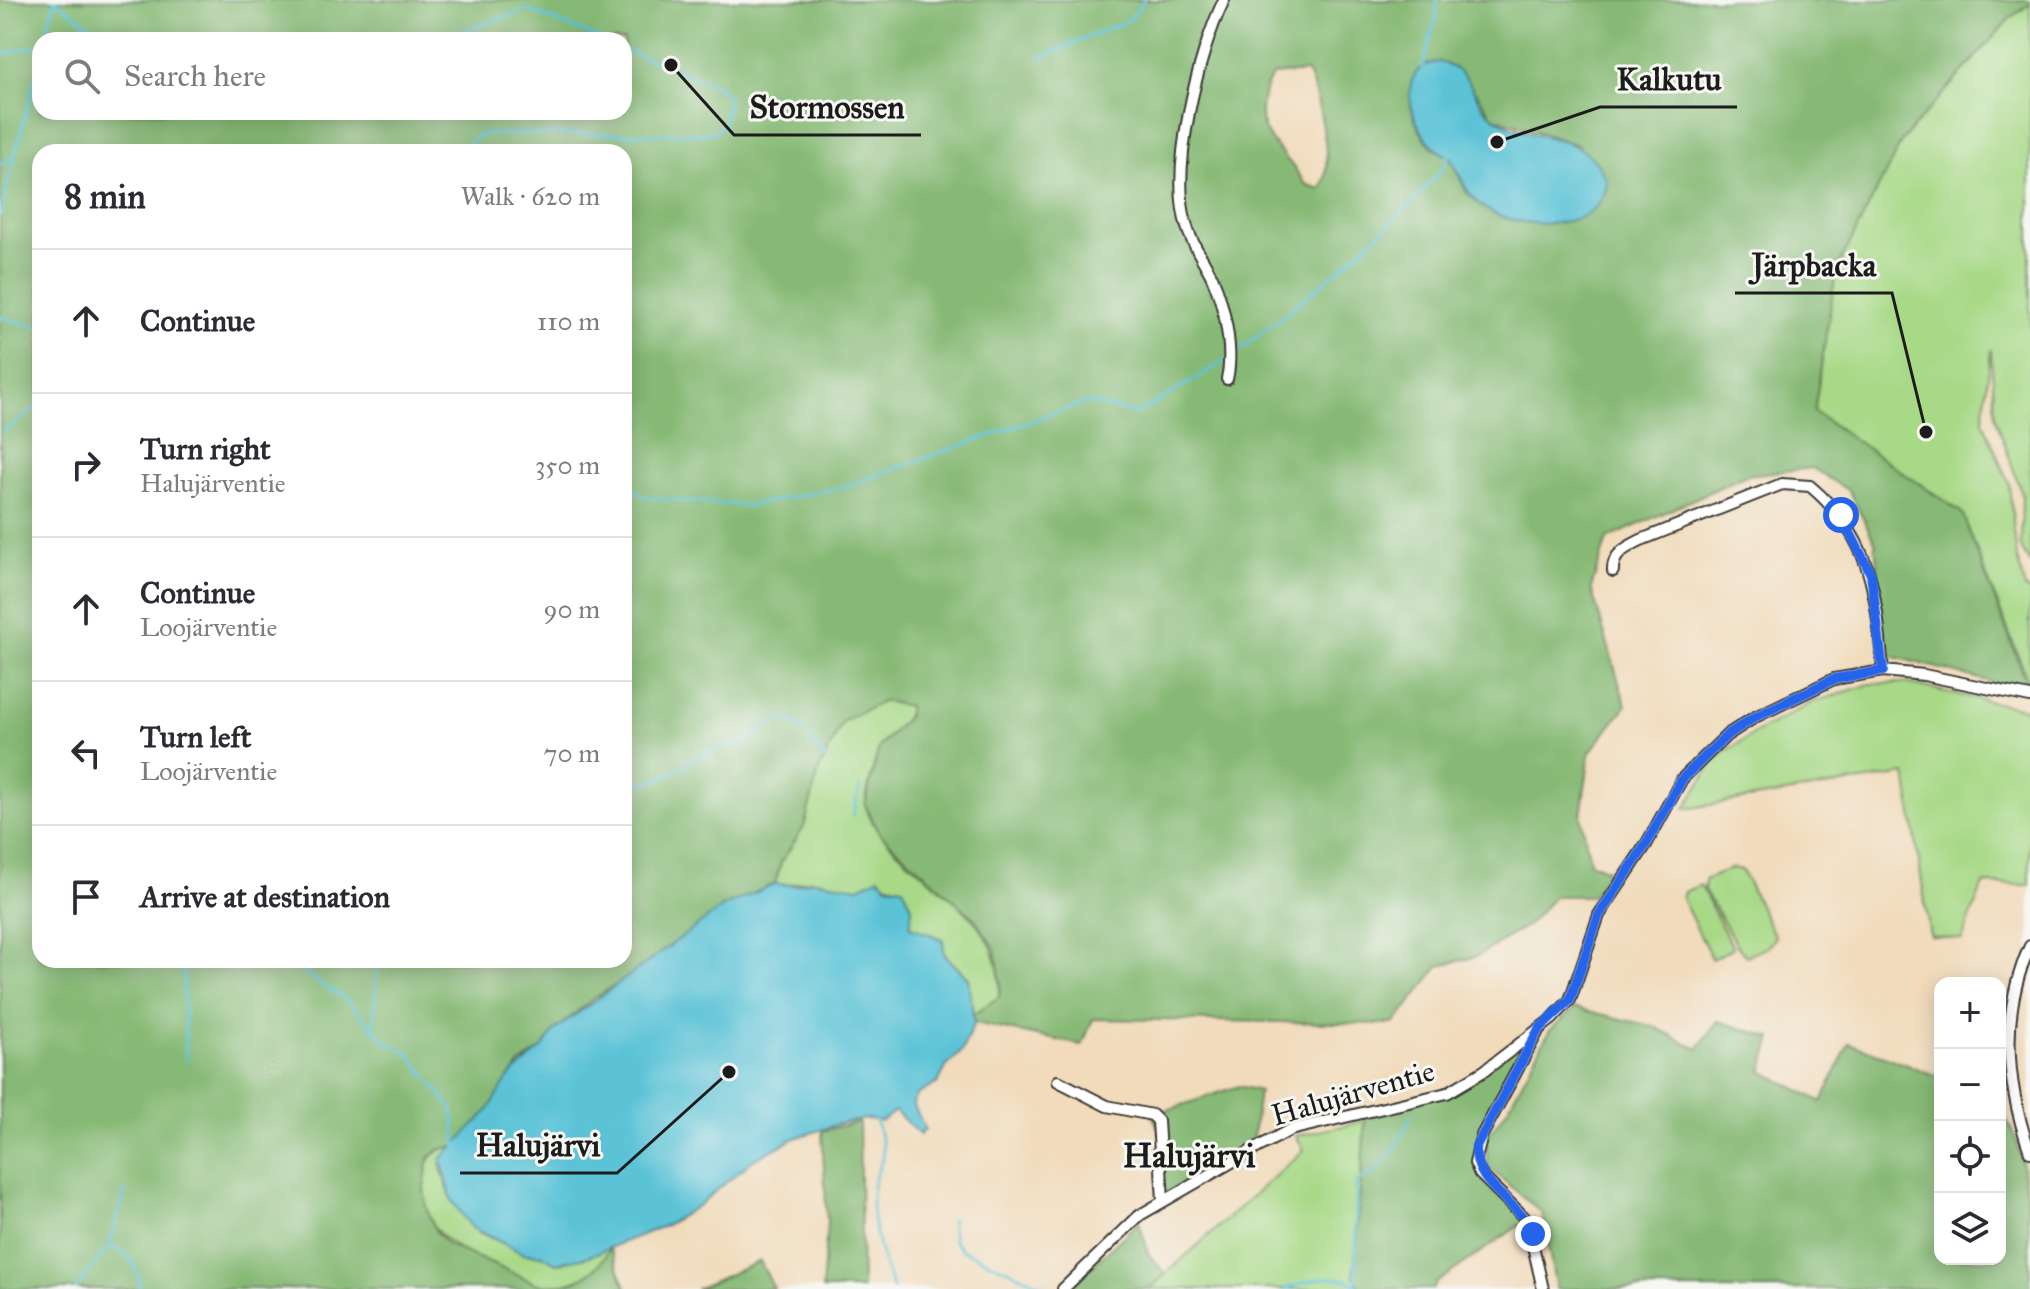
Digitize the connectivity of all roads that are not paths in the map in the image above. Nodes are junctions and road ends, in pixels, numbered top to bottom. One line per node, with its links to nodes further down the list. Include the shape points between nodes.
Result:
1 (1224, 0): 2 (street, via 1208,39 1184,136 1181,198 1188,231 1213,280 1224,320)
2 (1227, 379)
3 (1613, 571): 4 (street, via 1612,563 1624,548 1641,540 1782,484 1810,486 1841,515 1871,574)
4 (1883, 671): 5 (street, Halujärventie); 7 (street, Halujärventie, via 1834,679 1796,696 1755,717 1704,755 1682,779 1599,915 1570,1000)
5 (2030, 697)
6 (2030, 946): 9 (street, via 2012,1004 2009,1069)
7 (1539, 1029): 10 (street, Halujärventie, via 1447,1093 1290,1130); 12 (street, via 1482,1135 1475,1163 1527,1220)
8 (1058, 1081): 10 (street, via 1107,1106 1152,1115 1158,1121)
9 (2030, 1152)
10 (1163, 1200): 11 (street, Halujärventie, via 1140,1215)
11 (1063, 1289)
12 (1543, 1289)

